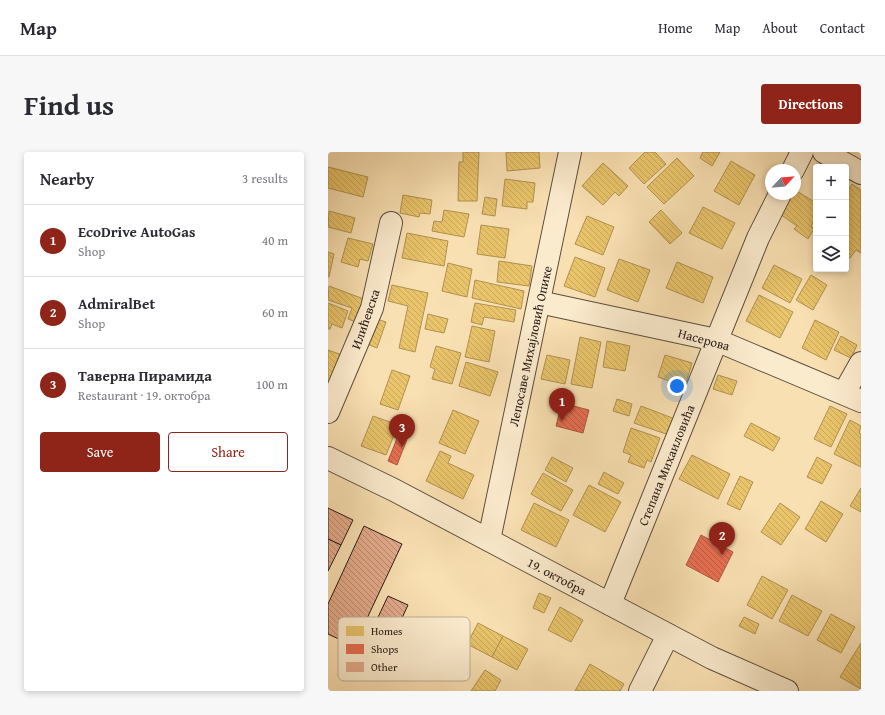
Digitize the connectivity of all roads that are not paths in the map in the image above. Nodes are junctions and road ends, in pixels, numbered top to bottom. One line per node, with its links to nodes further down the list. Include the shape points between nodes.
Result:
1 (570, 152): 8 (street, Лепосаве Михајловић Опике)
2 (802, 152): 4 (street)
3 (824, 152): 5 (street)
4 (796, 164)
5 (861, 174)
6 (777, 200): 9 (street, Степана Михаиловића, via 758,238)
7 (391, 223): 12 (street, Илићевска, via 372,308)
8 (540, 302): 9 (street, Насерова); 14 (street, Лепосаве Михајловић Опике)
9 (716, 340): 11 (street, Насерова); 15 (street, Степана Михаиловића)
10 (861, 363): 11 (street)
11 (852, 397)
12 (328, 412)
13 (328, 458): 14 (street, 19. октобра)
14 (489, 540): 15 (street, 19. октобра)
15 (610, 604): 16 (street, 19. октобра)
16 (668, 635): 17 (street); 18 (street, 19. октобра, via 712,658)
17 (640, 691)
18 (787, 691)

